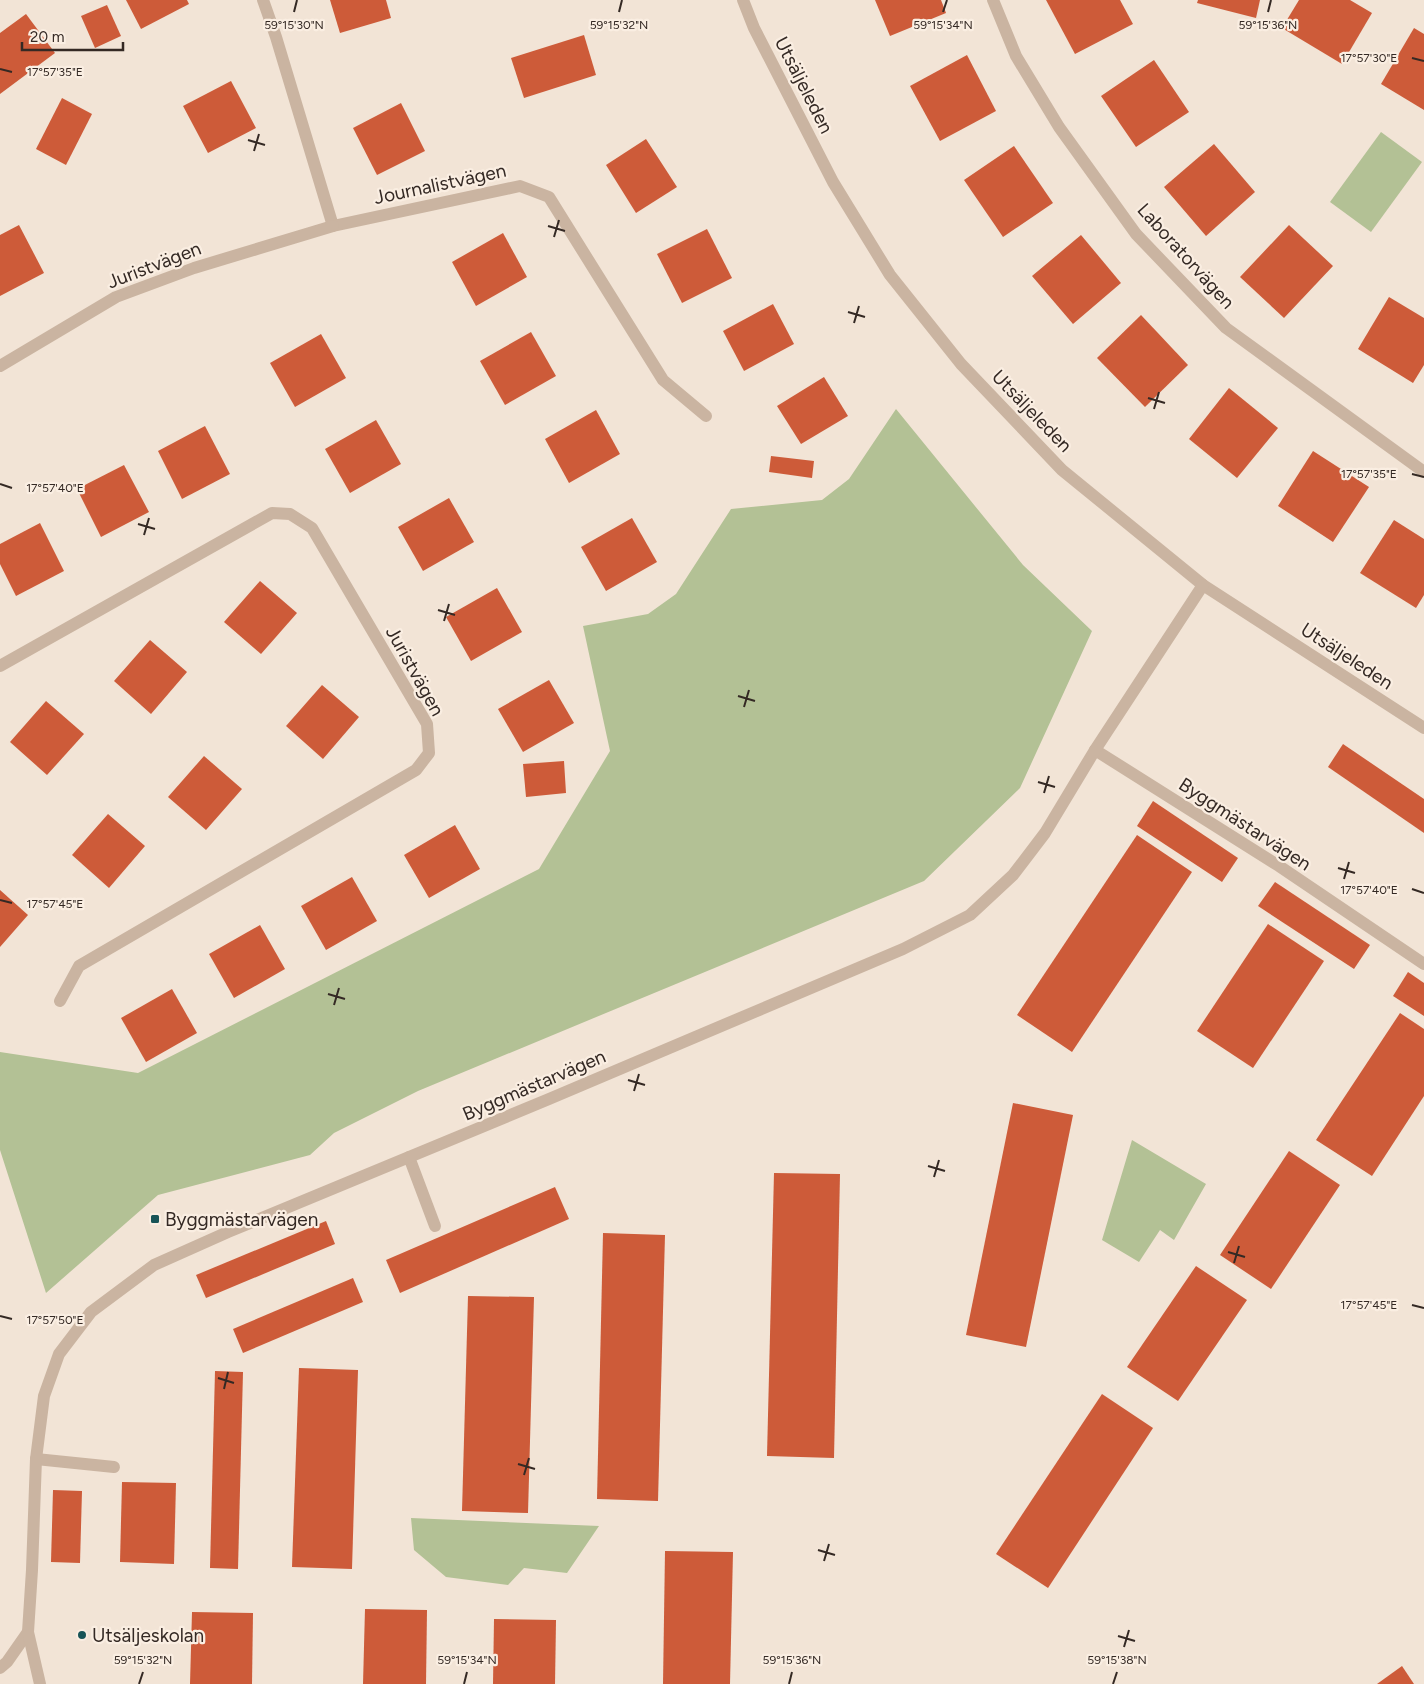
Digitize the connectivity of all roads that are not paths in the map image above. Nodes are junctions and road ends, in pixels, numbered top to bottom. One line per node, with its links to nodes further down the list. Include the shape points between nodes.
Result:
1 (263, 0): 4 (street)
2 (743, 0): 8 (street, Utsäljeleden, via 754,28 833,182 890,275 961,364 1062,470)
3 (994, 0): 7 (street, Laboratorvägen, via 1016,56 1059,127 1136,234 1226,328)
4 (333, 226): 5 (street, Juristvägen, via 194,268 116,297); 6 (street, Journalistvägen, via 520,186 548,197 663,380)
5 (0, 366)
6 (706, 416)
7 (1422, 466)
8 (1203, 585): 10 (street, Utsäljeleden); 11 (street, Byggmästarvägen)
9 (0, 666): 13 (street, Juristvägen, via 272,513 290,514 312,528 427,724 429,752 416,770 79,966)
10 (1424, 728)
11 (1095, 750): 12 (street, Byggmästarvägen, via 1278,866); 14 (street, Byggmästarvägen, via 1046,833 1013,875 970,916 903,949)
12 (1424, 964)
13 (60, 1001)
14 (409, 1157): 15 (street); 16 (street, Byggmästarvägen, via 154,1265 92,1312 60,1354 44,1396)
15 (435, 1226)
16 (36, 1459): 17 (street); 18 (street, Byggmästarvägen)
17 (114, 1468)
18 (28, 1632): 19 (street); 20 (street, Byggmästarvägen)
19 (0, 1668)
20 (40, 1684)

